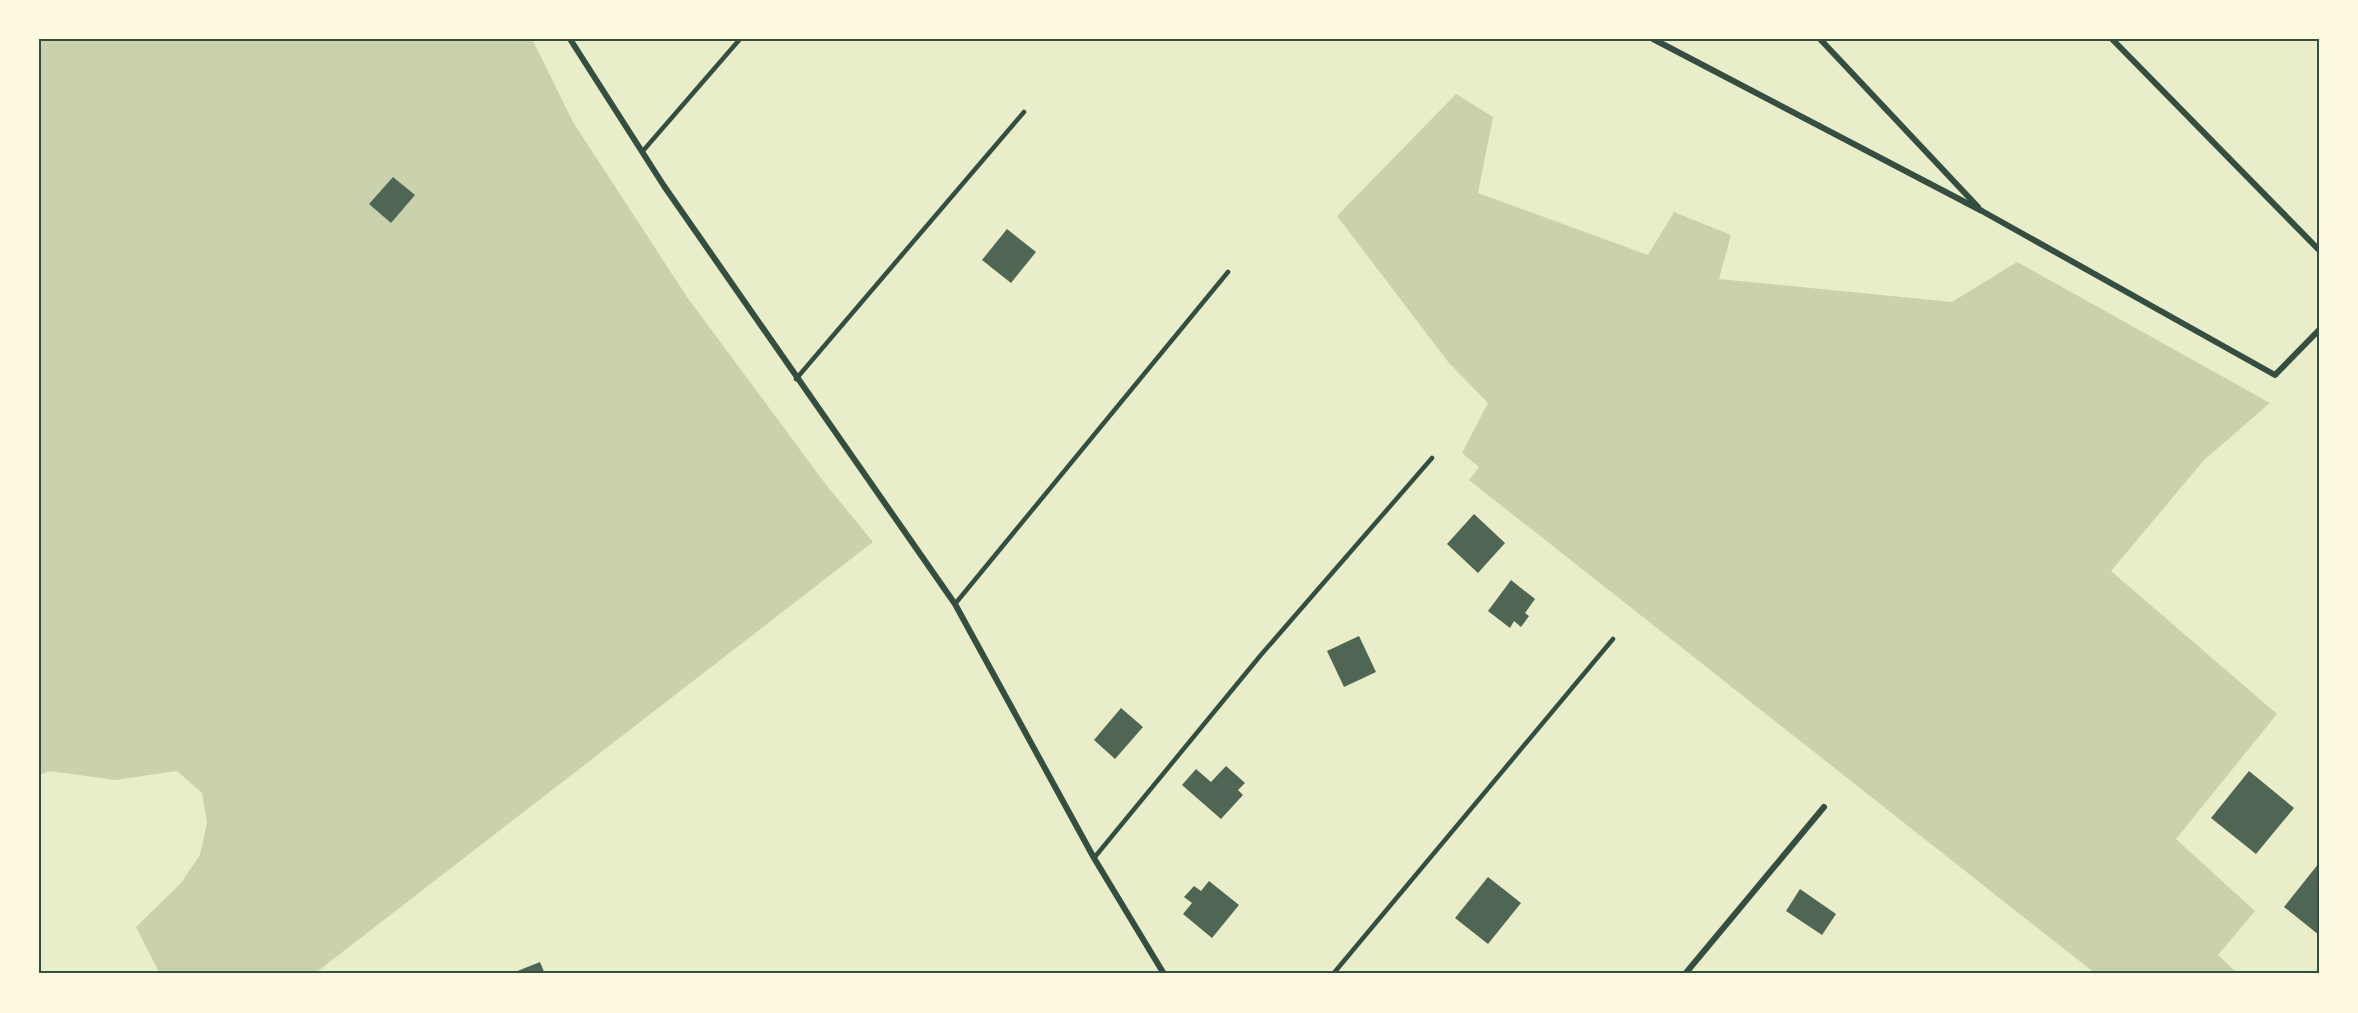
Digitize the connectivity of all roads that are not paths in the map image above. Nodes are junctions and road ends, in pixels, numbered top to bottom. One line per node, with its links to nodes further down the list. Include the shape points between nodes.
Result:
1 (570, 39): 7 (street)
2 (740, 39): 7 (lane)
3 (1653, 39): 8 (street)
4 (1820, 39): 8 (street)
5 (2112, 39): 9 (street)
6 (1024, 112): 12 (lane)
7 (642, 152): 12 (street)
8 (1982, 211): 11 (street, via 2275,375)
9 (2319, 250)
10 (1228, 272): 14 (lane)
11 (2319, 330)
12 (796, 379): 14 (street)
13 (1432, 458): 17 (lane, via 1260,656)
14 (955, 604): 17 (street)
15 (1613, 639): 19 (lane)
16 (1824, 807): 20 (street)
17 (1094, 858): 18 (street)
18 (1164, 974)
19 (1333, 974)
20 (1685, 974)

